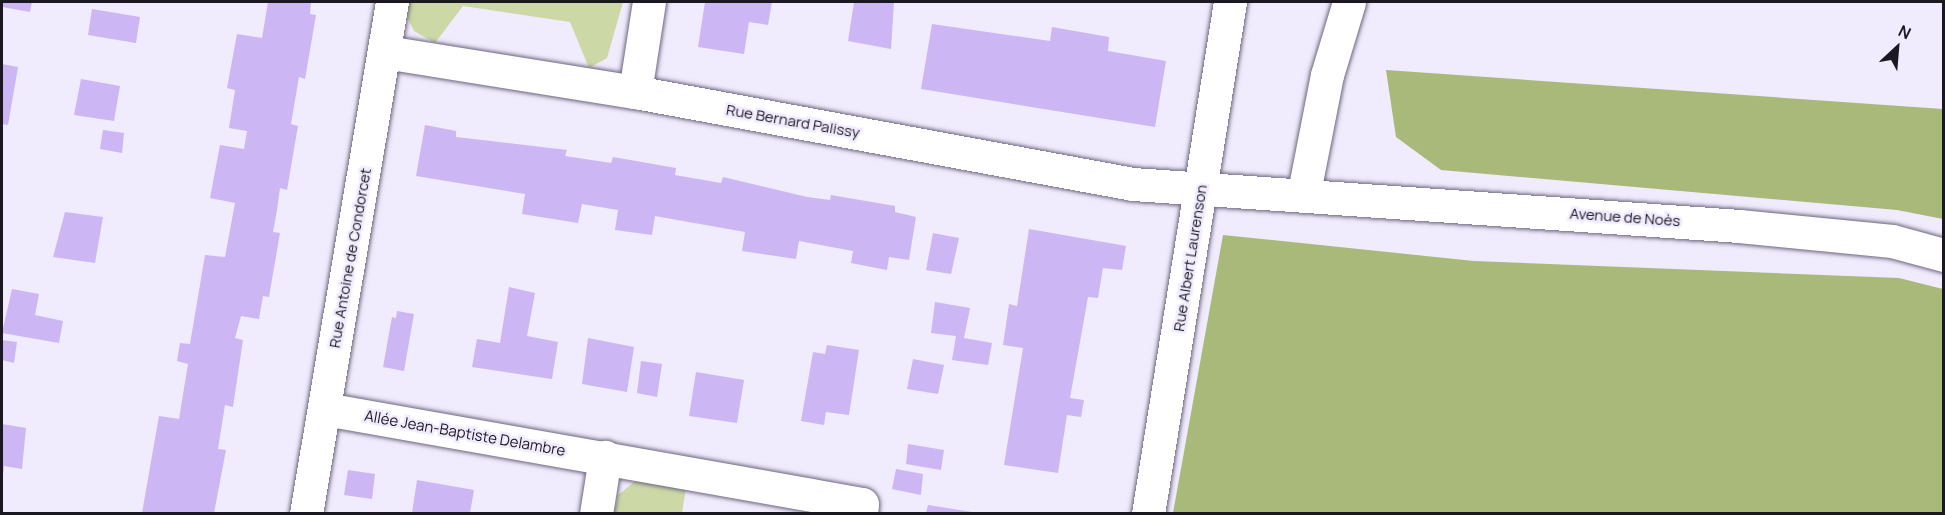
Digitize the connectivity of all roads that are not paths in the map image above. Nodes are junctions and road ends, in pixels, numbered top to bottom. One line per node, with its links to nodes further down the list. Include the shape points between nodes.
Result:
1 (392, 2): 5 (street, Rue Antoine de Condorcet)
2 (649, 2): 6 (street)
3 (1230, 2): 7 (street, Rue Albert Laurenson)
4 (1349, 2): 8 (street, via 1327,75)
5 (385, 52): 6 (street, Rue Bernard Palissy); 10 (street, Rue Antoine de Condorcet)
6 (635, 92): 7 (street, Rue Bernard Palissy, via 1133,183)
7 (1200, 191): 8 (street, Avenue de Noès); 15 (street, Rue Albert Laurenson)
8 (1304, 192): 9 (street, Avenue de Noès, via 1892,241)
9 (1944, 255)
10 (324, 409): 11 (street, Allée Jean-Baptiste Delambre); 12 (street, Rue Antoine de Condorcet)
11 (605, 457): 13 (street); 14 (street, Allée Jean-Baptiste Delambre, via 862,504)
12 (306, 513)
13 (596, 513)
14 (861, 513)
15 (1148, 513)

